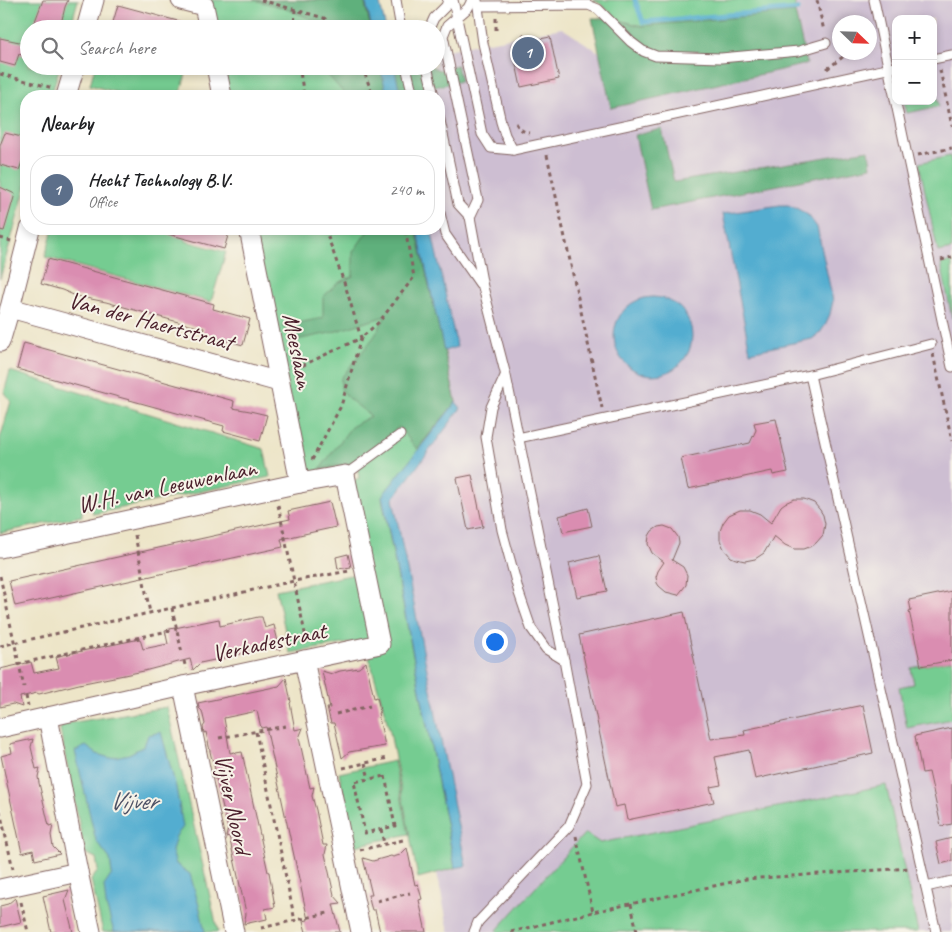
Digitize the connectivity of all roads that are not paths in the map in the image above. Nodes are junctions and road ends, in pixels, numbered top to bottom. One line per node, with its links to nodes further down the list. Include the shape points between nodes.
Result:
1 (94, 0): 10 (street)
2 (181, 0): 8 (street)
3 (396, 0): 12 (lane)
4 (448, 0): 13 (lane)
5 (453, 0): 9 (lane)
6 (874, 0): 19 (lane)
7 (476, 2): 9 (lane); 15 (lane, via 588,5 598,9 631,42 656,56 721,58 799,51); 30 (lane, via 501,122)
8 (204, 3): 11 (street)
9 (456, 17): 14 (lane); 30 (lane, via 482,134 491,148)
10 (88, 20)
11 (207, 20)
12 (399, 20)
13 (433, 20)
14 (445, 31)
15 (826, 43)
16 (445, 45): 31 (lane, via 478,200)
17 (952, 55): 18 (lane)
18 (937, 59)
19 (892, 68): 30 (lane)
20 (72, 75): 24 (street)
21 (218, 75): 25 (street)
22 (408, 75): 26 (lane)
23 (430, 75): 27 (lane)
24 (68, 90)
25 (221, 90)
26 (412, 90)
27 (433, 90)
28 (898, 105): 39 (lane)
29 (445, 144): 31 (lane, via 458,204)
30 (513, 150)
31 (470, 217): 35 (lane)
32 (28, 235): 36 (street)
33 (250, 235): 42 (street, Meeslaan)
34 (445, 235): 35 (lane)
35 (483, 287): 41 (lane)
36 (10, 308): 37 (street); 42 (street, Van der Haertstraat)
37 (0, 342)
38 (931, 344): 40 (lane)
39 (952, 367)
40 (810, 375): 44 (lane); 56 (lane)
41 (506, 376): 44 (lane); 49 (lane, via 491,408 486,437 502,530 530,628 546,649)
42 (278, 378): 46 (street, Meeslaan)
43 (400, 435): 45 (lane)
44 (518, 438): 49 (lane)
45 (345, 475): 46 (street, W.H. van Leeuwenlaan); 48 (street, Verkadestraat, via 380,644)
46 (300, 483): 47 (street, W.H. van Leeuwenlaan)
47 (0, 548)
48 (307, 659): 50 (street, Verkadestraat); 59 (street, via 326,771)
49 (564, 660): 60 (lane, via 587,784 569,826 478,922)
50 (183, 686): 51 (street, Verkadestraat); 58 (street, Vijver Noord)
51 (48, 717): 52 (street, Verkadestraat); 53 (street)
52 (0, 728)
53 (78, 872): 55 (street); 57 (street)
54 (952, 881): 56 (lane)
55 (8, 887)
56 (926, 887): 61 (lane)
57 (91, 932)
58 (234, 932)
59 (361, 932)
60 (474, 932)
61 (936, 932)

